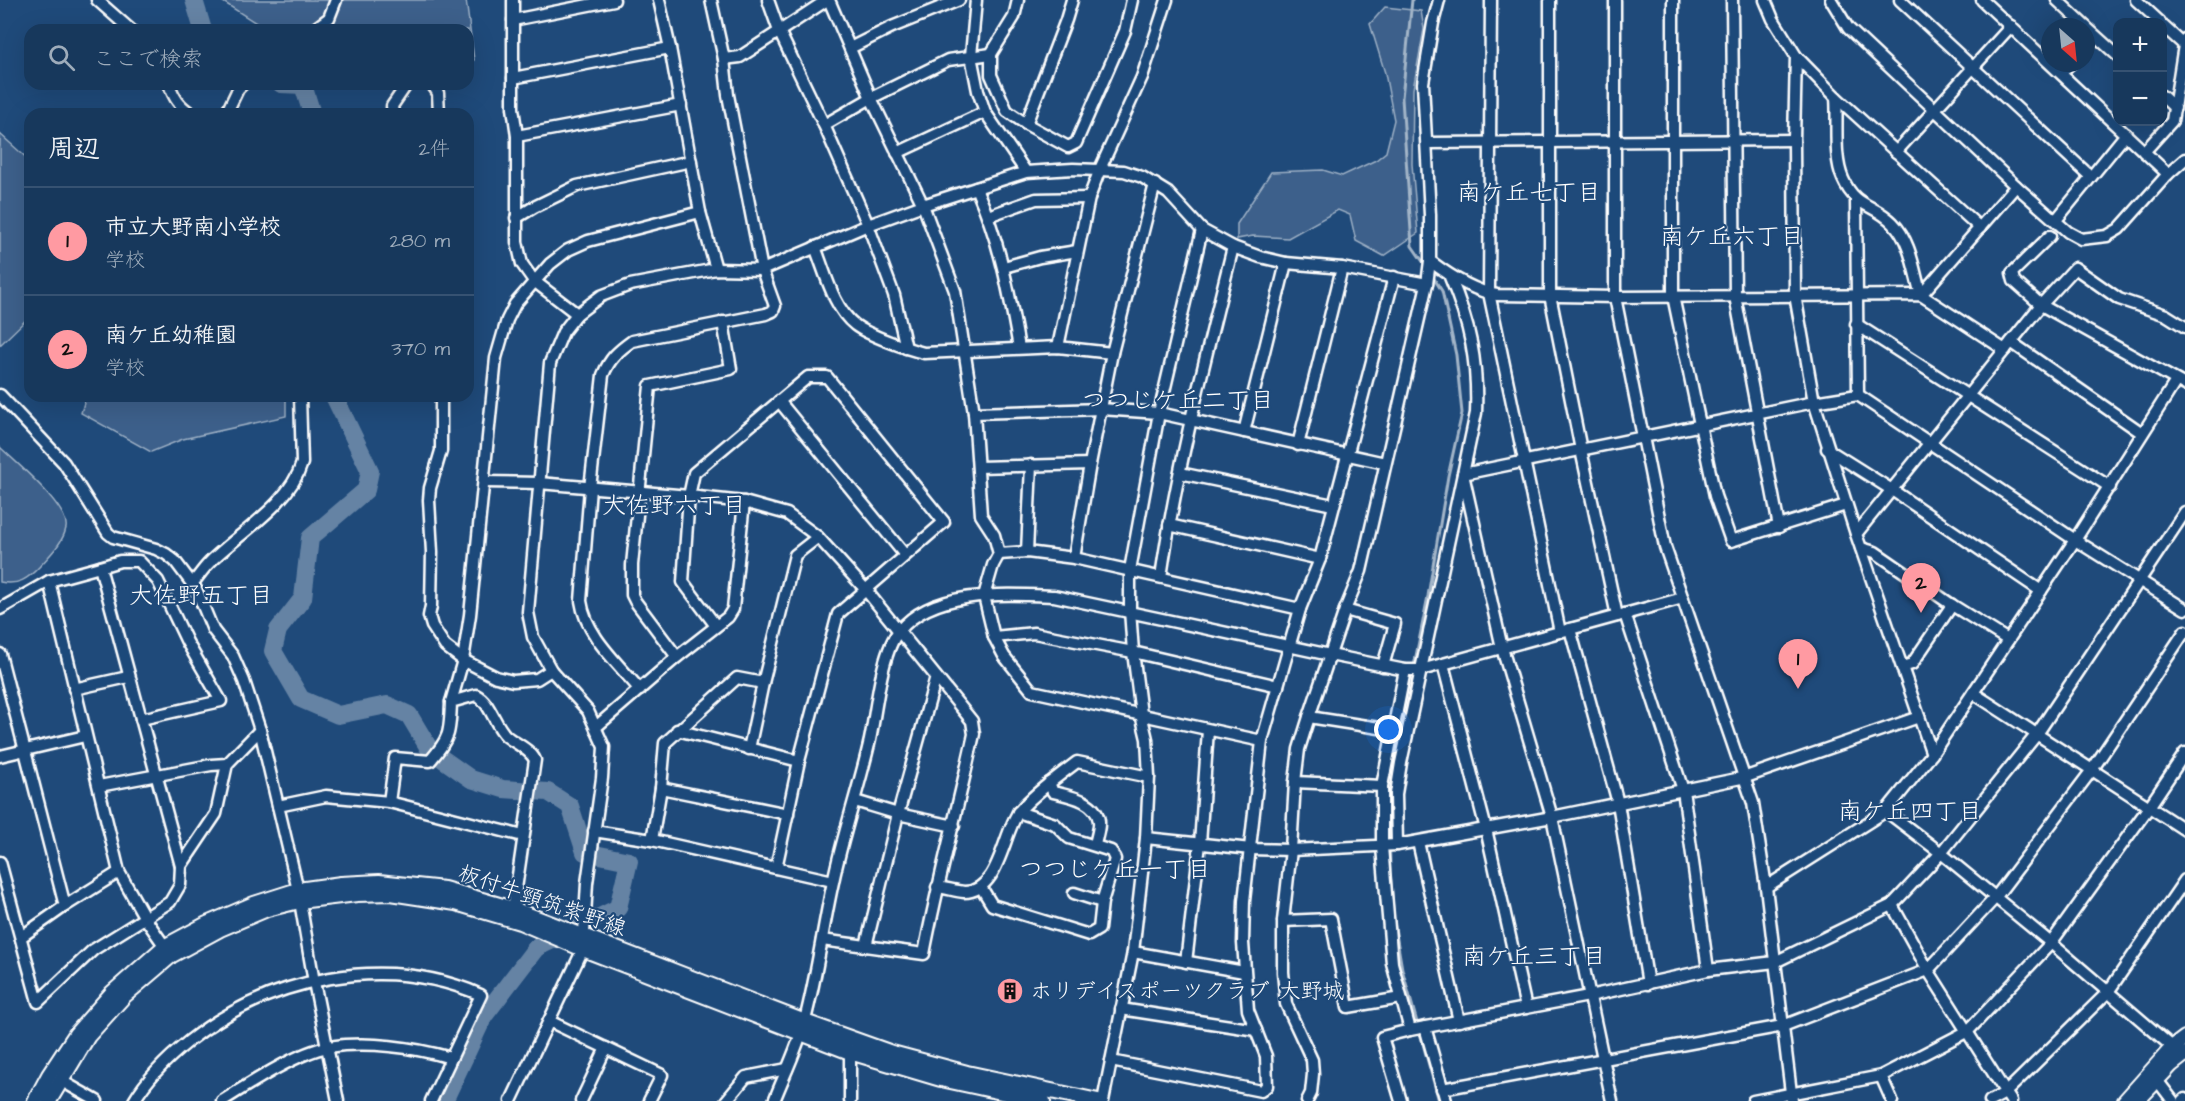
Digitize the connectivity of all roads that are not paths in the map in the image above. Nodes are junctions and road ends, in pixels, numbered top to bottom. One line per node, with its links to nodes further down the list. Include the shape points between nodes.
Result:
1 (97, 0): 30 (street)
2 (336, 0): 31 (street, via 328,18)
3 (513, 0): 29 (street)
4 (614, 0): 29 (street)
5 (658, 0): 37 (street)
6 (711, 0): 43 (street)
7 (768, 0): 34 (street)
8 (828, 0): 34 (street); 38 (street)
9 (959, 0): 38 (street)
10 (976, 0): 41 (street)
11 (1018, 0): 40 (street, via 1014,17)
12 (1072, 0): 62 (street)
13 (1132, 0): 62 (street, via 1125,31 1076,143 1068,147)
14 (1167, 0): 78 (street, via 1142,77)
15 (1439, 0): 72 (street, via 1423,82)
16 (1491, 0): 70 (street)
17 (1550, 0): 71 (street)
18 (1615, 0): 68 (street)
19 (1673, 0): 69 (street)
20 (1732, 0): 66 (street)
21 (1766, 0): 42 (street)
22 (1831, 0): 60 (street, via 1848,28)
23 (1900, 0): 44 (street)
24 (1982, 0): 32 (street)
25 (2056, 0): 27 (street)
26 (2136, 0): 28 (street)
27 (2076, 18)
28 (2155, 18)
29 (513, 20): 46 (street)
30 (124, 24)
31 (320, 24)
32 (2011, 27): 44 (street); 45 (street)
33 (2167, 29): 36 (street)
34 (779, 31): 43 (street, via 740,57); 63 (street)
35 (2096, 37): 39 (street)
36 (2184, 42): 59 (street)
37 (670, 48): 46 (street); 54 (street)
38 (850, 48): 52 (street)
39 (2113, 52)
40 (991, 54): 41 (street); 62 (street, via 991,75 1008,111)
41 (971, 56): 52 (street, via 948,60); 61 (street)
42 (1796, 56): 51 (street); 67 (street)
43 (724, 59): 104 (street)
44 (1973, 68): 60 (street); 81 (street)
45 (2061, 74): 64 (street)
46 (513, 78): 65 (street)
47 (171, 90): 55 (street)
48 (238, 90): 56 (street)
49 (403, 90): 57 (street)
50 (436, 90): 58 (street)
51 (1836, 97): 73 (street); 86 (street, via 1839,168)
52 (871, 98): 63 (street); 75 (street)
53 (2167, 100): 59 (street)
54 (681, 105): 65 (street); 77 (street)
55 (182, 108)
56 (229, 108)
57 (392, 108)
58 (439, 108)
59 (2175, 108): 74 (street, via 2172,121)
60 (1935, 109): 73 (street); 83 (street)
61 (985, 112): 75 (street); 79 (street)
62 (1026, 124)
63 (824, 125): 92 (street)
64 (2126, 134): 74 (street); 81 (street)
65 (517, 136): 90 (street)
66 (1732, 140): 67 (street); 69 (street); 115 (street)
67 (1794, 140): 112 (street)
68 (1614, 141): 69 (street); 71 (street); 116 (street)
69 (1674, 141): 114 (street)
70 (1492, 142): 71 (street); 72 (street); 109 (street)
71 (1551, 142): 111 (street)
72 (1428, 143): 99 (street)
73 (1896, 152): 93 (street)
74 (2144, 152): 80 (street)
75 (897, 153): 87 (street)
76 (2185, 159): 80 (street)
77 (691, 161): 88 (street); 90 (street, via 577,186)
78 (1100, 169): 79 (street); 82 (street, via 1124,171); 85 (street)
79 (1026, 172): 84 (street)
80 (2168, 174): 91 (street, via 2119,229 2107,236 2081,239)
81 (2090, 176): 91 (street)
82 (1155, 184): 94 (street); 127 (street)
83 (2016, 186): 91 (street); 93 (street)
84 (976, 188): 87 (street); 89 (street)
85 (1089, 198): 89 (street, via 1036,199); 98 (street)
86 (1856, 200): 110 (street); 113 (street, via 1883,213 1895,224 1904,237)
87 (923, 205): 92 (street); 126 (street, via 955,291)
88 (700, 212): 103 (street); 107 (street, via 588,241 568,250)
89 (988, 216): 101 (street)
90 (516, 218): 107 (street, via 522,264)
91 (2056, 220)
92 (868, 225): 96 (street); 124 (street, via 894,295)
93 (1980, 228): 113 (street)
94 (1202, 230): 97 (street); 138 (street)
95 (2050, 237): 117 (street, via 2012,273 2014,281)
96 (816, 247): 104 (street); 124 (street, via 839,305 855,325)
97 (1233, 247): 100 (street); 140 (street)
98 (1077, 251): 101 (street); 123 (street)
99 (1430, 261): 106 (street); 108 (street)
100 (1286, 263): 102 (street); 142 (street)
101 (1004, 267): 125 (street)
102 (1342, 268): 105 (street); 146 (street)
103 (716, 269): 104 (street); 118 (street, via 630,285 601,296)
104 (762, 270): 119 (street, via 775,306 773,311)
105 (1394, 277): 108 (street); 149 (street)
106 (1450, 277): 109 (street); 156 (street, via 1464,309 1477,388 1476,413)
107 (534, 281): 118 (street); 157 (street, via 507,320 496,358)
108 (1427, 284): 151 (street)
109 (1489, 293): 111 (street); 150 (street)
110 (1857, 294): 112 (street); 113 (street); 120 (street)
111 (1551, 295): 116 (street); 147 (street)
112 (1795, 295): 115 (street); 135 (street)
113 (1922, 295): 122 (street)
114 (1673, 296): 115 (street); 116 (street); 141 (street)
115 (1735, 296): 139 (street)
116 (1615, 297): 144 (street)
117 (2041, 305): 121 (street, via 2075,268 2119,299 2166,315); 122 (street); 128 (street)
118 (577, 314): 158 (street, via 562,332 550,363)
119 (723, 322): 160 (street, via 632,341 609,360 603,375); 162 (street, via 731,369 650,386)
120 (1856, 324): 130 (street); 131 (street)
121 (2185, 327)
122 (2008, 346): 131 (street); 143 (street)
123 (1058, 347): 125 (street); 127 (street)
124 (906, 348): 126 (street, via 924,353)
125 (1019, 348): 126 (street)
126 (964, 350): 137 (street)
127 (1112, 353): 136 (street)
128 (2180, 383): 143 (street)
129 (0, 395): 184 (street, via 64,463 108,533 166,554)
130 (1858, 395): 135 (street); 145 (street)
131 (1967, 397): 145 (street); 159 (street)
132 (779, 401): 163 (street, via 694,473); 176 (street); 176 (street, via 808,376 827,377 878,438 944,522)
133 (300, 402): 184 (street, via 299,473 278,501 209,563)
134 (441, 402): 208 (street, via 441,451 429,500 429,616 445,646)
135 (1814, 402): 139 (street); 148 (street)
136 (1101, 409): 137 (street); 138 (street); 152 (street)
137 (974, 413): 154 (street)
138 (1158, 413): 140 (street); 180 (street)
139 (1757, 413): 141 (street); 169 (street)
140 (1190, 421): 142 (street); 155 (street)
141 (1700, 425): 144 (street); 169 (street, via 1715,496 1731,541)
142 (1244, 432): 146 (street)
143 (2142, 433): 159 (street)
144 (1642, 437): 147 (street); 188 (street, via 1665,547)
145 (1930, 443): 161 (street); 172 (street)
146 (1298, 445): 149 (street)
147 (1581, 450): 150 (street); 195 (street)
148 (1827, 450): 161 (street); 166 (street)
149 (1349, 456): 151 (street); 165 (street)
150 (1524, 462): 156 (street); 197 (street)
151 (1385, 463): 194 (street, via 1361,571)
152 (1090, 464): 153 (street); 177 (street)
153 (1031, 465): 154 (street); 174 (street)
154 (978, 467): 175 (street, via 981,515 994,535)
155 (1180, 474): 165 (street); 168 (street)
156 (1463, 474): 203 (street); 214 (street)
157 (484, 482): 158 (street); 208 (street)
158 (539, 483): 160 (street); 212 (street, via 528,612 533,637)
159 (2110, 487): 172 (street)
160 (590, 488): 162 (street); 220 (street, via 583,616 588,628)
161 (1892, 490): 170 (street); 186 (street)
162 (641, 492): 163 (street); 207 (street, via 632,594)
163 (689, 496): 164 (street); 196 (street, via 683,582)
164 (744, 502): 171 (street, via 787,514); 196 (street, via 733,609)
165 (1333, 505): 178 (street)
166 (1846, 505): 169 (street); 170 (street)
167 (2185, 512): 182 (street)
168 (1169, 525): 178 (street); 181 (street)
169 (1779, 527)
170 (1856, 534): 173 (street)
171 (818, 537): 185 (street); 217 (street, via 795,555)
172 (2075, 540): 182 (street); 186 (street)
173 (1861, 548): 189 (street, via 1875,552); 211 (street)
174 (1027, 552): 175 (street); 177 (street)
175 (999, 554): 187 (street)
176 (905, 555): 185 (street)
177 (1074, 558): 180 (street)
178 (1320, 559): 191 (street)
179 (100, 567): 183 (street); 215 (street); 226 (street, via 139,561 158,581 221,701)
180 (1130, 570): 181 (street); 193 (street)
181 (1161, 577): 191 (street)
182 (2140, 579): 192 (street); 232 (street)
183 (49, 581): 190 (street); 219 (street)
184 (192, 584): 228 (street, via 213,630 233,656)
185 (865, 589): 199 (street); 240 (street, via 838,614)
186 (2041, 591): 201 (street)
187 (984, 596): 193 (street, via 1054,596); 199 (street, via 936,605); 200 (street)
188 (1683, 598): 195 (street); 245 (street)
189 (1952, 605): 201 (street); 211 (street, via 1912,664)
190 (0, 609)
191 (1300, 609): 202 (street)
192 (2185, 609)
193 (1130, 610): 202 (street); 204 (street)
194 (1345, 610): 206 (street); 210 (street, via 1395,624)
195 (1621, 615): 197 (street); 251 (street)
196 (716, 626): 207 (street)
197 (1565, 631): 203 (street); 254 (street)
198 (2185, 631): 242 (street)
199 (898, 632): 216 (street); 252 (street, via 881,676)
200 (994, 637): 204 (street, via 1034,633); 223 (street, via 1032,691)
201 (2008, 640): 221 (street)
202 (1291, 646): 206 (street); 218 (street)
203 (1502, 648): 209 (street); 261 (street)
204 (1133, 652): 218 (street); 223 (street)
205 (0, 654): 235 (street)
206 (1330, 655): 210 (street); 224 (street)
207 (677, 657): 220 (street)
208 (463, 660): 212 (street, via 513,681 537,679); 222 (street)
209 (1443, 664): 214 (street); 263 (street)
210 (1383, 666): 213 (street)
211 (1902, 667): 225 (street)
212 (550, 670): 227 (street, via 588,711)
213 (1405, 670): 214 (street); 231 (street)
214 (1421, 670): 272 (street, via 1396,794)
215 (128, 677): 219 (street); 226 (street)
216 (936, 677): 260 (street); 262 (street, via 972,721 974,734)
217 (763, 683): 229 (street, via 737,678); 236 (street)
218 (1278, 686): 234 (street)
219 (74, 689): 233 (street)
220 (640, 690): 227 (street)
221 (1973, 693): 232 (street); 238 (street)
222 (451, 702): 253 (street, via 448,737 430,761 395,758); 266 (street, via 476,695 482,698 506,736 535,760)
223 (1141, 714): 230 (street); 244 (street)
224 (1308, 717): 231 (street); 246 (street)
225 (1919, 717): 238 (street); 245 (street)
226 (141, 719): 243 (street)
227 (596, 727): 265 (street, via 604,747)
228 (260, 730): 241 (street); 255 (street)
229 (677, 730): 236 (street); 250 (street, via 665,743)
230 (1208, 730): 234 (street); 271 (street)
231 (1392, 730): 249 (street)
232 (2037, 734): 242 (street); 276 (street)
233 (85, 736): 235 (street); 248 (street)
234 (1262, 741): 274 (street)
235 (25, 749): 239 (street); 291 (street)
236 (749, 749): 240 (street)
237 (2185, 753): 256 (street)
238 (1932, 754): 257 (street)
239 (0, 756)
240 (799, 761): 259 (street)
241 (227, 764): 243 (street); 278 (street, via 216,814)
242 (2092, 770): 256 (street); 288 (street)
243 (155, 775): 248 (street); 278 (street)
244 (1149, 777): 247 (street, via 1077,762); 267 (street)
245 (1746, 777): 251 (street); 285 (street, via 1758,826)
246 (1295, 782): 249 (street); 275 (street)
247 (1049, 783): 258 (street); 270 (street, via 1053,792 1078,798 1091,807 1099,820)
248 (99, 786): 280 (street)
249 (1382, 786): 273 (street)
250 (661, 788): 259 (street); 268 (street)
251 (1683, 790): 254 (street); 304 (street)
252 (855, 801): 260 (street); 282 (street)
253 (389, 802): 255 (street, via 326,796); 266 (street)
254 (1618, 803): 261 (street); 308 (street)
255 (278, 806): 287 (street)
256 (2150, 807): 264 (street); 298 (street)
257 (1886, 811): 276 (street); 285 (street)
258 (1018, 812): 270 (street, via 1055,824 1070,838); 284 (street, via 999,863)
259 (788, 814): 279 (street)
260 (898, 814): 262 (street); 299 (street)
261 (1552, 817): 263 (street); 310 (street)
262 (954, 826): 283 (street)
263 (1486, 830): 269 (street); 312 (street)
264 (2185, 830)
265 (593, 833): 268 (street); 297 (street)
266 (523, 836): 292 (street)
267 (1146, 838): 271 (street); 301 (street)
268 (652, 840): 279 (street)
269 (1418, 842): 272 (street); 315 (street)
270 (1095, 844): 289 (street, via 1111,850 1115,859)
271 (1200, 844): 274 (street); 302 (street)
272 (1396, 845): 273 (street)
273 (1382, 847): 275 (street); 311 (street, via 1392,963)
274 (1251, 849): 275 (street); 306 (street, via 1244,901)
275 (1291, 850): 294 (street)
276 (1941, 853): 288 (street); 290 (street)
277 (0, 861): 295 (street)
278 (181, 866): 293 (street, via 180,885 170,902)
279 (776, 868): 282 (street)
280 (119, 872): 291 (street); 293 (street)
281 (2185, 880): 309 (street)
282 (833, 881): 296 (street)
283 (937, 887): 284 (street, via 966,892); 299 (street, via 924,954)
284 (981, 887): 289 (street, via 992,905 1089,935 1098,929)
285 (1766, 887): 303 (street)
286 (1074, 893): 289 (street)
287 (299, 896): 292 (main road, 板付牛頸筑紫野線, via 341,884 379,882 444,889); 297 (main road, 板付牛頸筑紫野線, via 391,893 445,901); 300 (main road, 板付牛頸筑紫野線); 307 (street)
288 (1995, 898): 298 (street); 305 (street)
289 (1102, 902)
290 (1892, 905): 303 (street); 305 (street)
291 (65, 906): 295 (street)
292 (513, 909): 297 (main road, 板付牛頸筑紫野線)
293 (146, 918): 295 (street, via 93,950 38,1002); 300 (street)
294 (1283, 921): 311 (street, via 1331,919 1348,1007); 353 (street, via 1286,1004 1312,1060 1311,1093)
295 (21, 938)
296 (822, 940): 299 (street); 317 (street)
297 (584, 943): 314 (street); 317 (main road, 板付牛頸筑紫野線)
298 (2051, 943): 309 (street); 321 (street)
299 (866, 946)
300 (168, 951): 332 (main road, 板付牛頸筑紫野線, via 88,1036); 338 (main road, 板付牛頸筑紫野線, via 112,993 76,1034)
301 (1132, 952): 302 (street); 313 (street)
302 (1186, 962): 306 (street)
303 (1775, 962): 304 (street); 316 (street)
304 (1708, 970): 308 (street)
305 (1928, 970): 316 (street); 321 (street)
306 (1244, 972): 319 (street, via 1248,1010)
307 (314, 982): 323 (street); 327 (street, via 388,974 441,980 481,995); 341 (street, via 268,995 211,1024 158,1070)
308 (1648, 984): 310 (street)
309 (2108, 992): 326 (street); 335 (street)
310 (1589, 996): 312 (street); 328 (street)
311 (1401, 998): 320 (street)
312 (1526, 1008): 315 (street)
313 (1121, 1009): 319 (street); 329 (street)
314 (549, 1021): 324 (street); 345 (street)
315 (1459, 1021): 318 (street)
316 (1783, 1026): 328 (street); 336 (street)
317 (803, 1027): 325 (main road, 板付牛頸筑紫野線); 330 (street); 337 (main road, 板付牛頸筑紫野線, via 967,1073)
318 (1425, 1027): 320 (street); 334 (street)
319 (1256, 1030): 329 (street, via 1266,1056 1267,1086 1261,1091)
320 (1410, 1030): 354 (street, via 1382,1037)
321 (1968, 1031): 331 (street); 335 (street)
322 (2185, 1038): 326 (main road)
323 (327, 1047): 327 (street, via 401,1048); 342 (street, via 262,1076); 343 (street)
324 (606, 1048): 346 (street); 347 (street, via 662,1075)
325 (850, 1052): 350 (street); 351 (main road, 板付牛頸筑紫野線)
326 (2180, 1052): 333 (main road); 360 (main road)
327 (451, 1058): 344 (street)
328 (1603, 1060): 334 (street); 356 (street)
329 (1111, 1061): 352 (street)
330 (787, 1069): 348 (street, via 746,1077); 349 (street)
331 (1881, 1076): 336 (street); 358 (street)
332 (60, 1080): 339 (main road, 板付牛頸筑紫野線); 340 (street)
333 (2157, 1080): 361 (main road); 362 (street)
334 (1442, 1089): 355 (street)
335 (2008, 1097): 359 (street)
336 (1792, 1098): 357 (street)
337 (1088, 1100)
338 (35, 1101)
339 (49, 1101)
340 (97, 1101)
341 (134, 1101)
342 (222, 1101)
343 (338, 1101)
344 (431, 1101)
345 (511, 1101)
346 (581, 1101)
347 (649, 1101)
348 (726, 1101)
349 (774, 1101)
350 (850, 1101)
351 (1044, 1101)
352 (1103, 1101)
353 (1307, 1101)
354 (1401, 1101)
355 (1446, 1101)
356 (1612, 1101)
357 (1753, 1101)
358 (1892, 1101)
359 (1989, 1101)
360 (2125, 1101)
361 (2137, 1101)
362 (2173, 1101)

